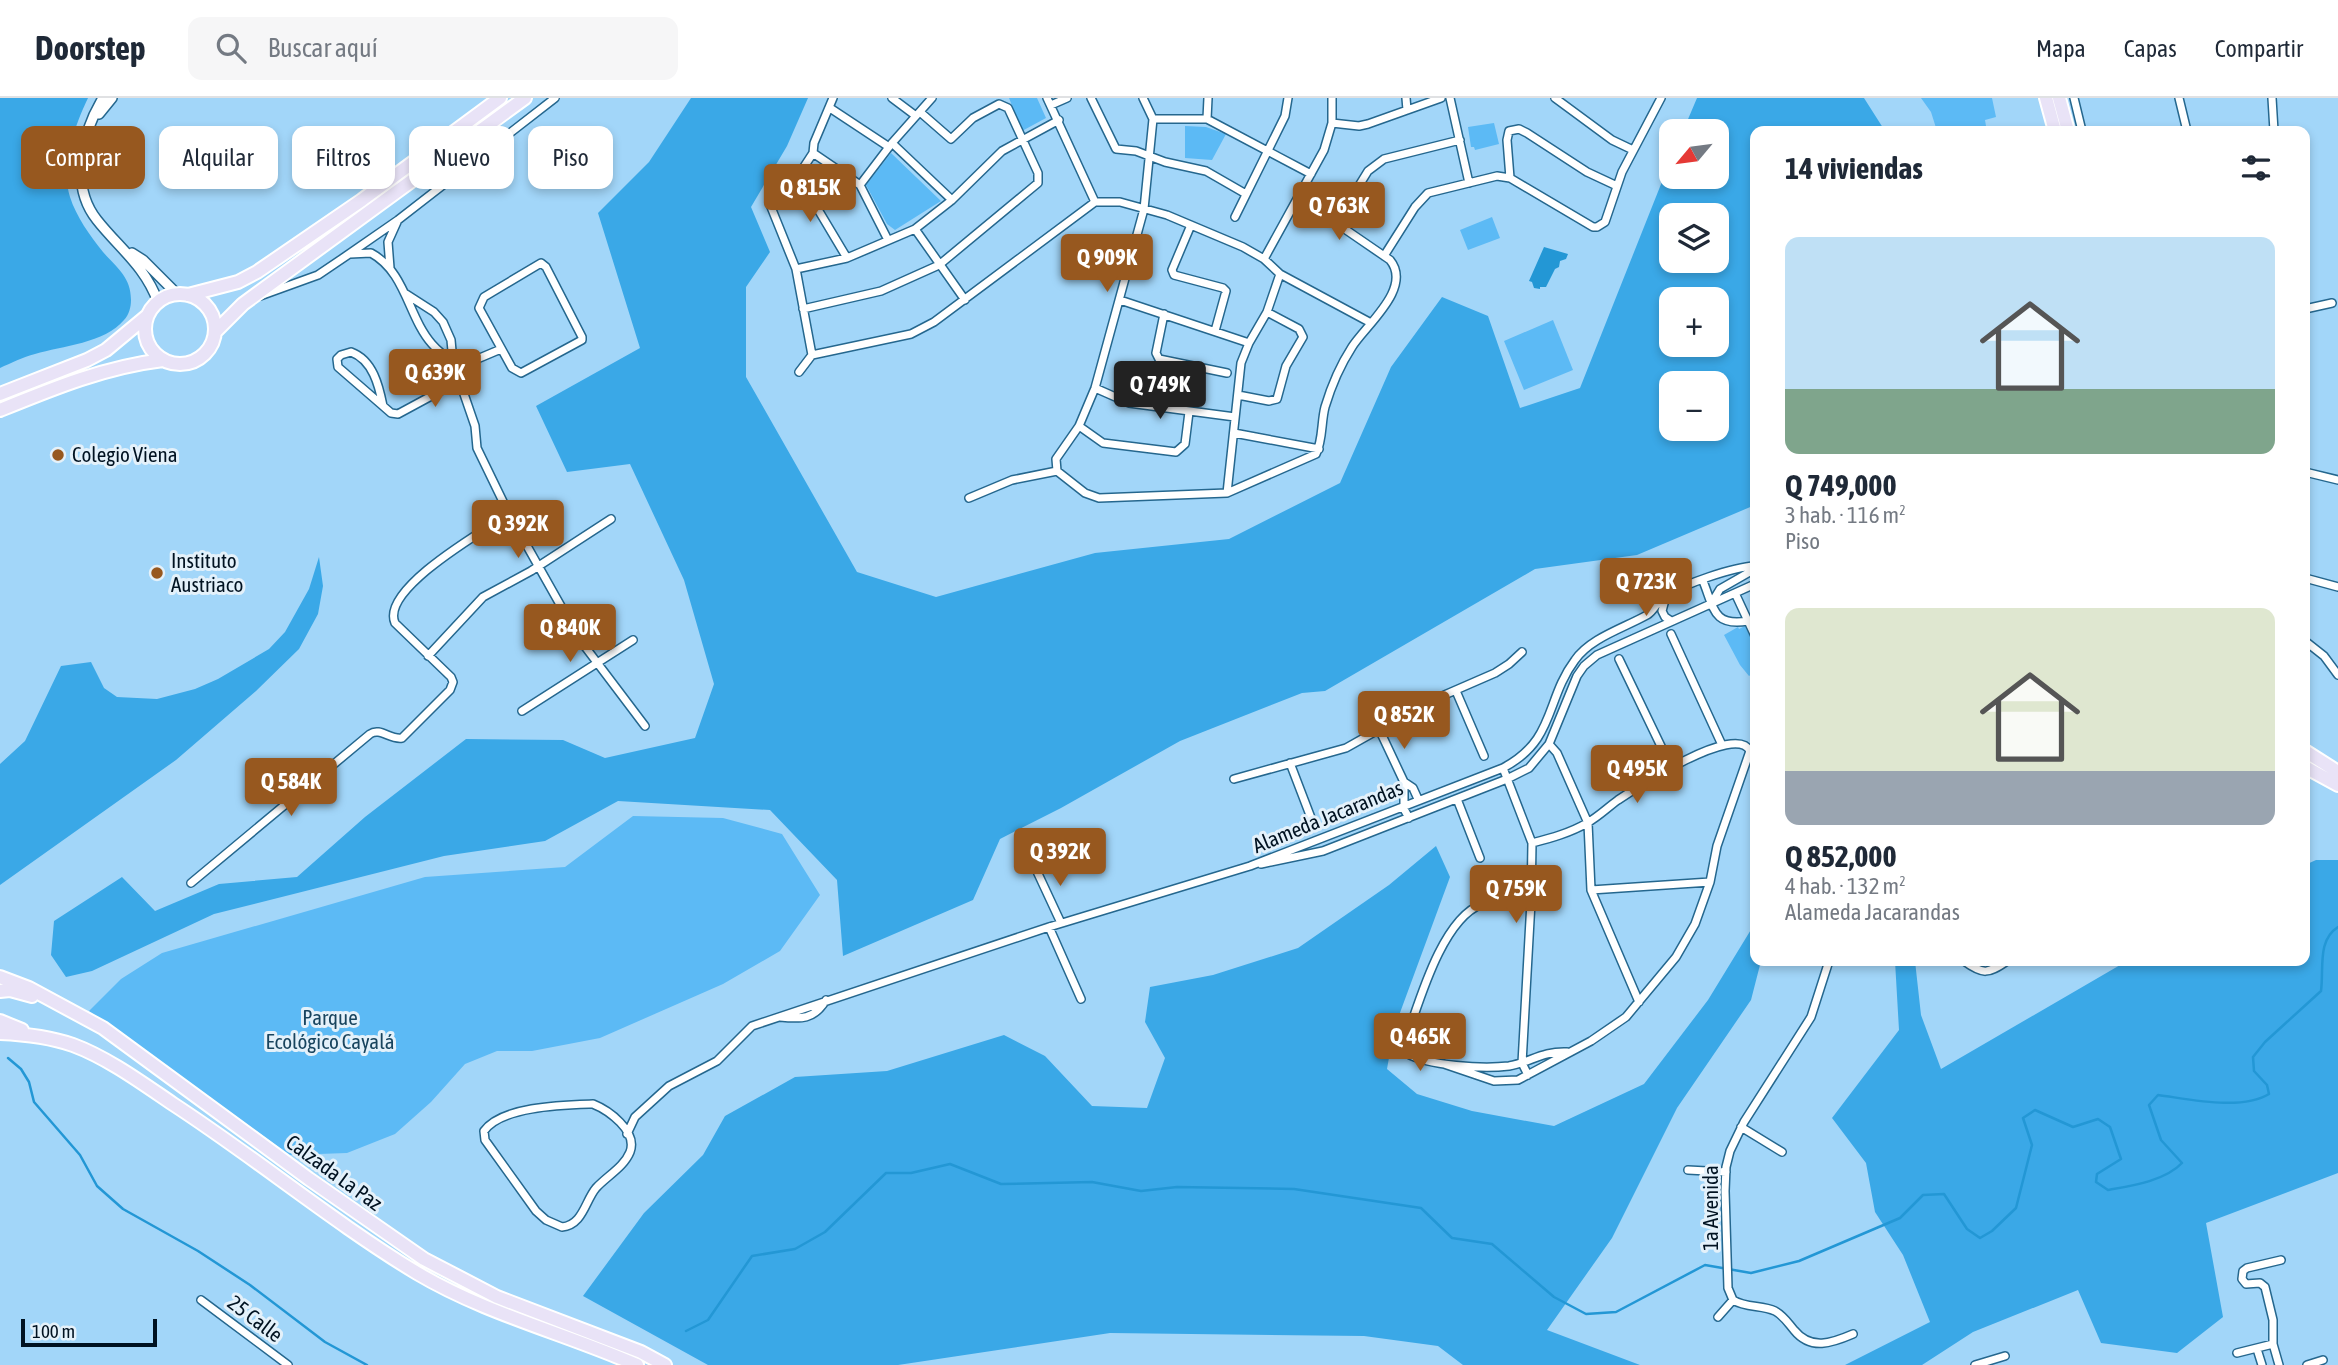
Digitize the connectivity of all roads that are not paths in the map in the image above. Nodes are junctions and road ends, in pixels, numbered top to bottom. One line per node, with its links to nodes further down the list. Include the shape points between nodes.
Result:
1 (103, 98): 32 (street)
2 (112, 98): 32 (street)
3 (500, 98): 73 (main road, via 257,272 238,282)
4 (525, 98): 78 (main road)
5 (555, 98): 58 (street)
6 (833, 98): 25 (street)
7 (891, 98): 27 (street)
8 (932, 98): 27 (street)
9 (1067, 98): 24 (street)
10 (1091, 98): 45 (street, via 1116,149)
11 (1143, 98): 28 (street)
12 (1208, 98): 30 (street)
13 (1332, 98): 31 (street)
14 (1406, 98): 26 (street)
15 (1441, 98): 26 (street)
16 (1450, 98): 40 (street)
17 (1555, 98): 42 (street)
18 (1661, 98): 42 (street)
19 (2074, 98): 36 (street)
20 (2179, 98): 37 (street)
21 (2272, 98): 38 (street)
22 (1286, 99): 43 (street, via 1285,116)
23 (2051, 100): 33 (main road); 34 (main road); 35 (main road)
24 (1049, 102): 29 (street)
25 (830, 108): 41 (street); 44 (street)
26 (1408, 110): 31 (street, via 1368,124)
27 (918, 114): 39 (street, via 951,139 973,118 1004,104); 41 (street)
28 (1153, 119): 30 (street); 45 (street)
29 (1059, 120): 39 (street); 55 (street)
30 (1207, 120): 43 (street)
31 (1332, 123): 46 (street)
32 (93, 124): 63 (street, via 81,161 83,191 95,218)
33 (2044, 126)
34 (2054, 126)
35 (2065, 126)
36 (2081, 126)
37 (2186, 126)
38 (2274, 126)
39 (1022, 139): 53 (street, via 1002,151); 68 (street, via 1038,183)
40 (1460, 141): 49 (street); 59 (street, via 1375,164)
41 (890, 145): 50 (street); 53 (street)
42 (1633, 150): 51 (street)
43 (1267, 151): 46 (street); 52 (street)
44 (813, 153): 47 (street); 50 (street)
45 (1150, 156): 52 (street, via 1206,171); 56 (street)
46 (1311, 174): 54 (street)
47 (798, 176): 66 (street); 70 (street, via 769,202)
48 (1510, 178): 49 (street, via 1497,176); 51 (street, via 1593,227 1605,222); 51 (street, via 1507,140 1509,131 1519,130)
49 (1469, 183): 65 (street, via 1421,199)
50 (860, 185): 62 (street)
51 (1617, 186)
52 (1246, 194): 57 (street)
53 (952, 200): 61 (street)
54 (1297, 200): 59 (street); 67 (street)
55 (1096, 202): 56 (street); 74 (street)
56 (1144, 209): 60 (street); 75 (street)
57 (1235, 217)
58 (398, 220): 64 (street); 69 (street, via 388,242)
59 (1336, 223): 65 (street)
60 (1191, 225): 67 (street); 85 (street, via 1172,270 1174,275 1226,291)
61 (915, 229): 62 (street); 68 (street)
62 (888, 240): 66 (street)
63 (128, 252): 73 (street); 76 (street)
64 (349, 254): 69 (street, via 372,253); 78 (street, via 318,275)
65 (1384, 256): 84 (street, via 1396,267 1397,281)
66 (847, 258): 70 (street)
67 (1264, 259): 71 (street)
68 (939, 265): 74 (street); 80 (street, via 881,292)
69 (390, 268): 72 (street)
70 (796, 269): 80 (street)
71 (1280, 274): 81 (street); 84 (street)
72 (406, 294): 91 (street, via 432,344); 91 (street, via 443,322)
73 (183, 295): 76 (main road); 86 (main road, via 200,300 209,309)
74 (965, 300): 89 (street, via 911,334)
75 (1120, 300): 82 (street); 95 (street)
76 (158, 302): 83 (main road)
77 (2332, 303): 79 (street)
78 (243, 304): 86 (main road)
79 (2310, 308)
80 (803, 309): 89 (street)
81 (1266, 312): 87 (street); 97 (street, via 1298,329 1303,337 1286,366 1277,399)
82 (1164, 314): 85 (street); 93 (street, via 1156,353 1159,359)
83 (148, 316): 90 (main road, via 148,343); 96 (main road, via 106,350)
84 (1371, 323): 104 (street, via 1351,349 1332,389)
85 (1215, 331): 87 (street)
86 (215, 332): 90 (main road, via 212,346 199,360 181,365)
87 (1249, 343): 97 (street, via 1241,363)
88 (501, 349): 88 (street, via 480,302 541,263 582,340 520,373); 91 (street)
89 (812, 355): 92 (street)
90 (163, 360): 99 (main road, via 79,378)
91 (455, 365): 94 (street)
92 (799, 372)
93 (1227, 373)
94 (460, 381): 98 (street, via 398,414); 110 (street, via 475,426 477,449)
95 (1095, 388): 100 (street, via 1129,402); 102 (street)
96 (0, 394)
97 (1238, 395): 101 (street)
98 (383, 406): 98 (street, via 341,372 337,359 341,355 351,352 363,359 374,374)
99 (0, 410)
100 (1189, 412): 101 (street); 102 (street, via 1185,444 1176,452 1103,443)
101 (1235, 417): 103 (street)
102 (1079, 426): 105 (street, via 1056,459)
103 (1234, 433): 104 (street); 108 (street)
104 (1319, 449): 108 (street, via 1311,458)
105 (1057, 471): 108 (street, via 1099,498); 109 (street, via 1012,480)
106 (2310, 473): 107 (street)
107 (2338, 480)
108 (1227, 493)
109 (969, 498)
110 (509, 514): 112 (street); 131 (street, via 428,567 395,605 395,623)
111 (611, 519): 112 (street)
112 (538, 566): 131 (street, via 483,597); 133 (street)
113 (1750, 567): 116 (street, Alameda Jacarandas)
114 (1750, 571): 121 (street, via 1720,589)
115 (2310, 579): 118 (street)
116 (1703, 581): 120 (street, Alameda Jacarandas); 121 (street)
117 (1750, 586): 119 (street, Alameda Jacarandas)
118 (2338, 587)
119 (1735, 593): 121 (street, Alameda Jacarandas); 123 (street)
120 (1667, 595): 122 (street, via 1662,611); 125 (street, Alameda Jacarandas, via 1649,613)
121 (1712, 602): 122 (street, Alameda Jacarandas); 123 (street, via 1727,623)
122 (1671, 621): 127 (street, Alameda Jacarandas)
123 (1748, 621): 124 (street)
124 (1750, 625)
125 (1625, 626): 127 (street, via 1634,626); 145 (street, Alameda Jacarandas, via 1576,657 1542,733 1527,753)
126 (1671, 634): 140 (street)
127 (1637, 637): 139 (street, Alameda Jacarandas, via 1584,666)
128 (633, 639): 133 (street)
129 (2310, 645): 134 (street)
130 (1522, 652): 135 (street, via 1494,673)
131 (428, 656): 163 (street, via 451,677 452,687 407,734 396,739 370,734)
132 (1619, 659): 144 (street)
133 (598, 663): 136 (street); 137 (street)
134 (2338, 675)
135 (1456, 691): 138 (street); 142 (street)
136 (522, 711)
137 (645, 726)
138 (1380, 731): 143 (street, via 1346,748); 150 (street)
139 (1549, 744): 149 (street, Alameda Jacarandas, via 1530,768); 157 (street)
140 (1722, 745): 144 (street); 162 (street, via 1741,742 1750,751 1717,846)
141 (2310, 754): 147 (main road)
142 (1483, 755)
143 (1290, 763): 148 (street); 156 (street)
144 (1671, 767): 157 (street)
145 (1503, 768): 149 (street); 152 (street, Alameda Jacarandas)
146 (2310, 770): 151 (main road)
147 (2338, 772)
148 (1234, 779)
149 (1507, 779): 153 (street, Alameda Jacarandas); 158 (street)
150 (1404, 782): 152 (street); 154 (street)
151 (2338, 786)
152 (1418, 799): 154 (street, Alameda Jacarandas)
153 (1457, 799): 155 (street, Alameda Jacarandas); 159 (street)
154 (1404, 805): 155 (street); 161 (street, Alameda Jacarandas)
155 (1409, 818): 161 (street, Alameda Jacarandas, via 1323,851)
156 (1313, 823)
157 (1588, 823): 158 (street); 164 (street)
158 (1532, 843): 165 (street)
159 (1480, 858)
160 (1034, 865): 166 (street)
161 (1250, 866): 166 (street)
162 (1710, 882): 164 (street); 175 (street, via 1695,924 1676,957)
163 (191, 883)
164 (1591, 890): 175 (street)
165 (1531, 902): 182 (street); 183 (street, via 1484,902 1441,946 1404,1045 1414,1058)
166 (1061, 923): 167 (street)
167 (1049, 927): 173 (street); 188 (street, via 826,1000 820,1011 808,1017 776,1017 752,1026 717,1061 669,1086)
168 (1827, 966): 189 (street, 1a Avenida, via 1811,1017)
169 (1971, 966): 170 (street, via 1987,972)
170 (1998, 966)
171 (0, 977): 174 (main road, Calzada La Paz)
172 (0, 991): 174 (main road)
173 (1081, 999)
174 (56, 1002): 181 (main road, Calzada La Paz, via 103,1028)
175 (1639, 1002): 180 (street, via 1609,1030)
176 (0, 1021): 178 (main road)
177 (0, 1033): 178 (main road, Calzada La Paz)
178 (36, 1035): 179 (main road, Calzada La Paz)
179 (73, 1045): 181 (main road, via 132,1068); 185 (main road, Calzada La Paz)
180 (1567, 1052): 182 (street, via 1550,1051); 184 (street)
181 (147, 1061): 186 (main road, Calzada La Paz)
182 (1521, 1063): 183 (street, via 1496,1067); 184 (street)
183 (1444, 1064): 184 (street, via 1494,1081)
184 (1528, 1075)
185 (149, 1087): 186 (main road, via 146,1078 152,1074 188,1099); 205 (main road, Calzada La Paz, via 432,1281 491,1310)
186 (204, 1103): 206 (main road, Calzada La Paz, via 424,1259 497,1297)
187 (614, 1115): 188 (street); 190 (street); 190 (street, via 593,1104 538,1107 492,1122 484,1135 536,1211 562,1227 576,1222 594,1190 630,1153)
188 (635, 1117): 190 (street)
189 (1741, 1127): 191 (street); 193 (street, 1a Avenida)
190 (627, 1134)
191 (1782, 1152)
192 (1688, 1170): 193 (street)
193 (1726, 1172): 196 (street, 1a Avenida, via 1728,1288)
194 (2281, 1260): 199 (street, via 2247,1268 2242,1279 2265,1287)
195 (201, 1300): 204 (street, 25 Calle)
196 (1733, 1300): 197 (street); 198 (street, via 1773,1310 1808,1342 1823,1344)
197 (1718, 1317)
198 (1853, 1334)
199 (2273, 1344): 200 (street); 209 (street)
200 (2257, 1349): 201 (street); 208 (street)
201 (2237, 1353)
202 (2005, 1356): 207 (street)
203 (2323, 1360): 210 (street)
204 (288, 1365)
205 (637, 1365)
206 (665, 1365)
207 (1975, 1365)
208 (2262, 1365)
209 (2279, 1365)
210 (2307, 1365)

